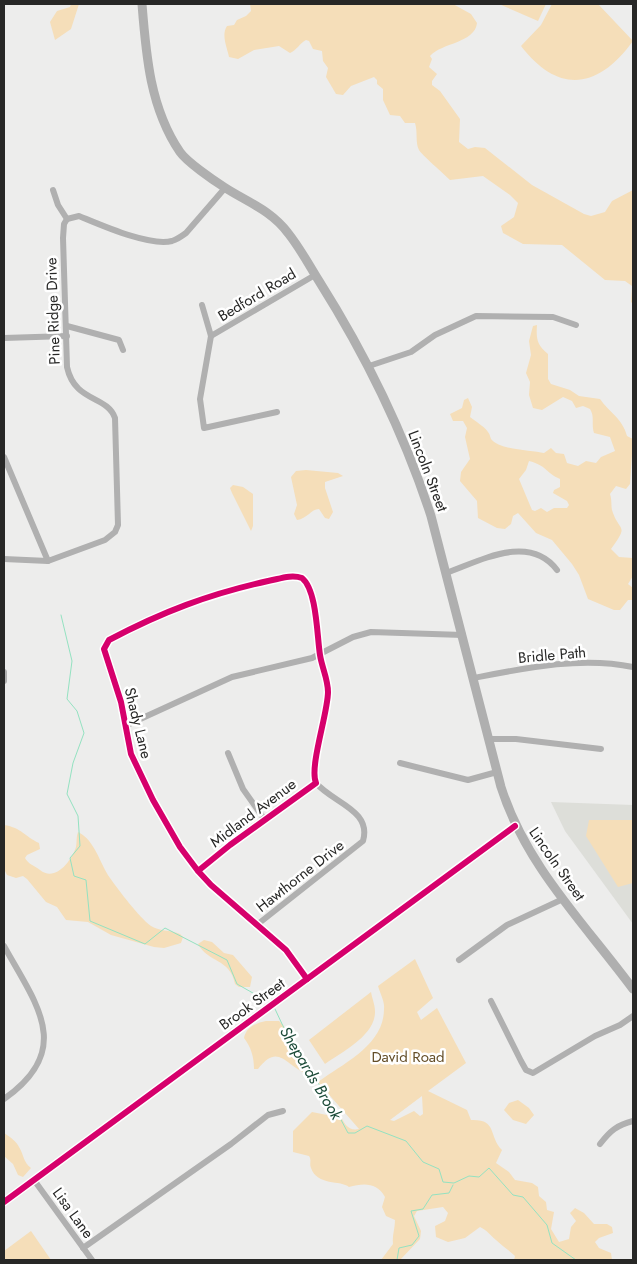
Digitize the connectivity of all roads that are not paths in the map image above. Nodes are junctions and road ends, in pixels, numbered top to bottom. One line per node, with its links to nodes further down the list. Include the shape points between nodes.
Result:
1 (142, 4): 2 (main road, Lincoln Street, via 149,78 161,114 181,154)
2 (225, 188): 4 (street, via 200,219 172,241 146,240 79,216); 5 (main road, Lincoln Street, via 261,207 280,223)
3 (53, 190): 4 (street)
4 (67, 218): 8 (street, Pine Ridge Drive, via 63,238)
5 (315, 275): 10 (street, Bedford Road); 13 (main road, Lincoln Street)
6 (202, 305): 10 (street)
7 (576, 325): 13 (street, via 553,317 476,316 435,335 411,352)
8 (66, 326): 9 (street, Pine Ridge Drive); 12 (street, via 111,336 119,340)
9 (67, 336): 11 (street); 17 (street, Pine Ridge Drive, via 67,368 72,384 107,408 115,418 119,518 115,532 105,540)
10 (211, 336): 14 (street, via 200,399 204,428)
11 (4, 338)
12 (123, 350)
13 (369, 366): 19 (main road, Lincoln Street, via 419,480)
14 (277, 412)
15 (4, 458): 17 (street)
16 (4, 559): 17 (street, Pine Ridge Drive)
17 (48, 561)
18 (557, 570): 19 (street, via 550,561 537,555 509,552)
19 (446, 573): 20 (main road, Lincoln Street)
20 (462, 635): 21 (street, via 371,632 353,637); 24 (main road, Lincoln Street)
21 (320, 655): 26 (street, via 232,677); 26 (street, Shady Lane, via 309,590 302,578 293,576 249,585 190,601 106,642 104,654 121,702); 32 (street, Midland Avenue, via 328,693 315,768)
22 (633, 667): 24 (street, Bridle Path, via 572,663)
23 (4, 672): 25 (street)
24 (474, 678): 27 (main road, Lincoln Street)
25 (4, 681)
26 (125, 726): 35 (street, Shady Lane, via 136,768 180,846)
27 (489, 739): 28 (street); 31 (main road, Lincoln Street)
28 (601, 749)
29 (228, 753): 33 (street, via 243,789)
30 (400, 762): 31 (street, via 468,780)
31 (497, 772): 34 (main road, Lincoln Street)
32 (316, 783): 33 (street, Midland Avenue); 37 (street, Hawthorne Drive, via 360,816 364,824 363,841)
33 (265, 820): 35 (street, Midland Avenue)
34 (515, 826): 36 (main road, Lincoln Street, via 526,848); 40 (street, Brook Street)
35 (198, 871): 37 (street, Shady Lane)
36 (563, 899): 39 (street, via 507,926); 41 (main road, Lincoln Street)
37 (258, 924): 40 (street, Shady Lane, via 286,950)
38 (4, 946): 44 (street, via 39,1010 44,1037 41,1056 33,1072)
39 (459, 960)
40 (308, 978): 48 (street, Brook Street)
41 (633, 989)
42 (491, 1001): 43 (street, via 526,1070 533,1073)
43 (633, 1016)
44 (4, 1099)
45 (283, 1111): 50 (street, via 268,1115)
46 (633, 1121): 47 (street, via 610,1131)
47 (600, 1144)
48 (34, 1180): 49 (street, Brook Street); 50 (street, Lisa Lane)
49 (4, 1202)
50 (83, 1248): 51 (street, Lisa Lane)
51 (92, 1260)

